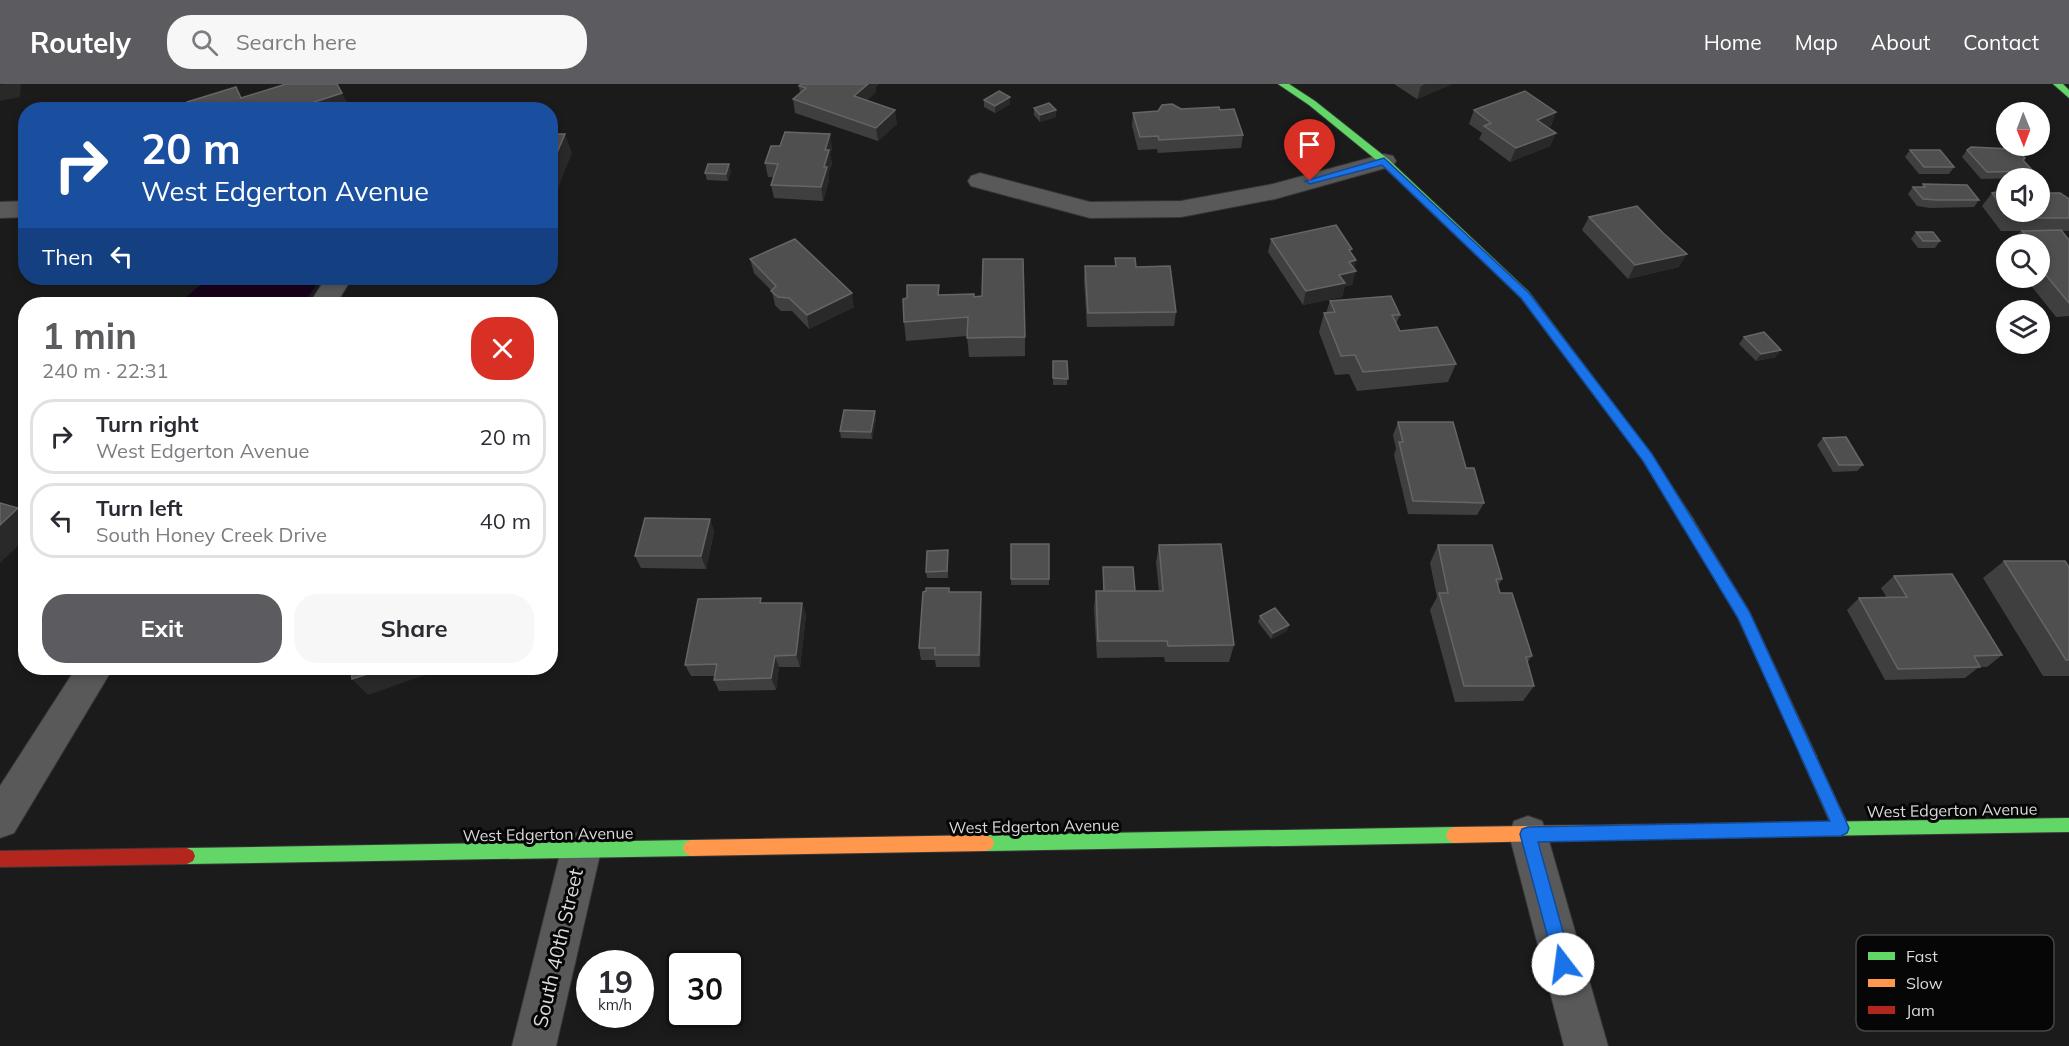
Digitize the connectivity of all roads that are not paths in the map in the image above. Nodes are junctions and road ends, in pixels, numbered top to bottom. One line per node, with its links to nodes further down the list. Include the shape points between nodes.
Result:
1 (1283, 84): 4 (street)
2 (2058, 84): 3 (street)
3 (2069, 95)
4 (1384, 161): 5 (street, via 1275,191 1180,209 1090,210); 11 (street, via 1525,295 1647,457 1744,615)
5 (980, 181)
6 (18, 209): 7 (street)
7 (0, 210)
8 (91, 675): 9 (street)
9 (0, 820)
10 (2069, 825): 11 (street, West Edgerton Avenue)
11 (1841, 828): 12 (street, West Edgerton Avenue)
12 (1528, 834): 13 (street, West Edgerton Avenue); 16 (street)
13 (581, 850): 14 (street, West Edgerton Avenue); 15 (street, South 40th Street)
14 (0, 859)
15 (534, 1046)
16 (1586, 1046)

